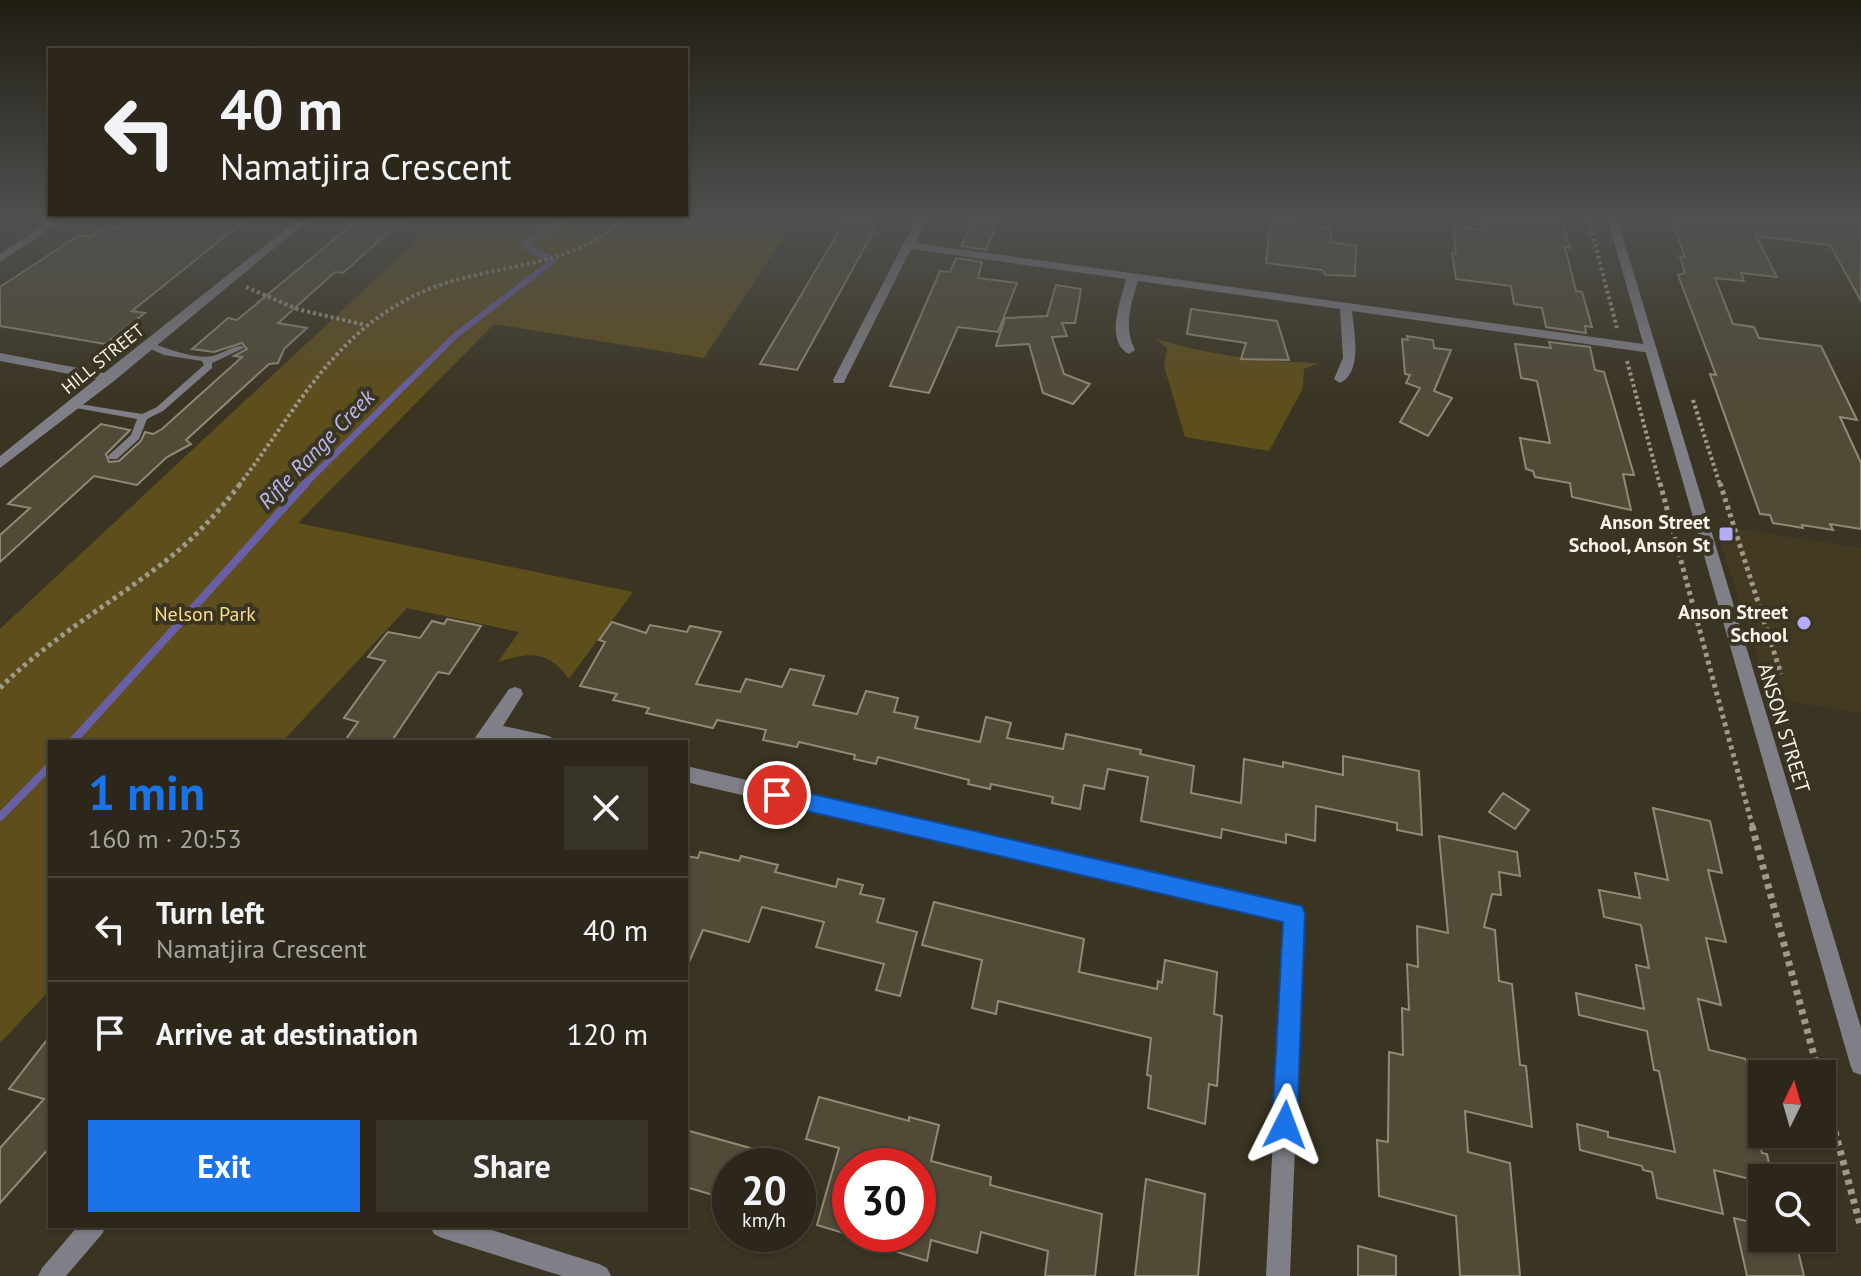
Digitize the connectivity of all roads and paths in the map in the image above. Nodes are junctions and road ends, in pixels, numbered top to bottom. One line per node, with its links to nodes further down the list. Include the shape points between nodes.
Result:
1 (229, 281): 11 (street, HILL STREET)
2 (238, 281): 10 (path, via 297,309)
3 (452, 281): 10 (path, via 416,294)
4 (890, 281): 20 (street)
5 (1132, 281): 15 (street, via 1122,323)
6 (1165, 281): 9 (street)
7 (1605, 281): 12 (path)
8 (1631, 281): 14 (street, ANSON STREET)
9 (1346, 306): 12 (street); 19 (street, via 1349,358)
10 (365, 325): 27 (path, via 329,360 193,539 159,568 49,640)
11 (149, 345): 17 (lane); 18 (street, HILL STREET)
12 (1622, 345): 14 (street); 32 (path)
13 (239, 348): 17 (lane)
14 (1651, 349): 33 (street, ANSON STREET)
15 (1129, 350)
16 (0, 357): 18 (street)
17 (207, 362): 23 (lane, via 209,366 160,409)
18 (109, 378): 22 (street, HILL STREET)
19 (1340, 379)
20 (839, 380)
21 (1693, 400): 26 (path)
22 (76, 405): 23 (lane); 25 (street, HILL STREET)
23 (143, 417): 24 (lane, via 135,437)
24 (113, 457)
25 (0, 463)
26 (1781, 674)
27 (0, 688)
28 (515, 694): 29 (street)
29 (486, 736): 30 (street)
30 (525, 740)
31 (688, 774): 40 (street, via 1294,914)
32 (1815, 1060)
33 (1861, 1064)
34 (1836, 1135): 37 (path)
35 (92, 1228): 38 (street)
36 (448, 1228): 39 (street)
37 (1861, 1228)
38 (50, 1276)
39 (599, 1276)
40 (1278, 1276)

